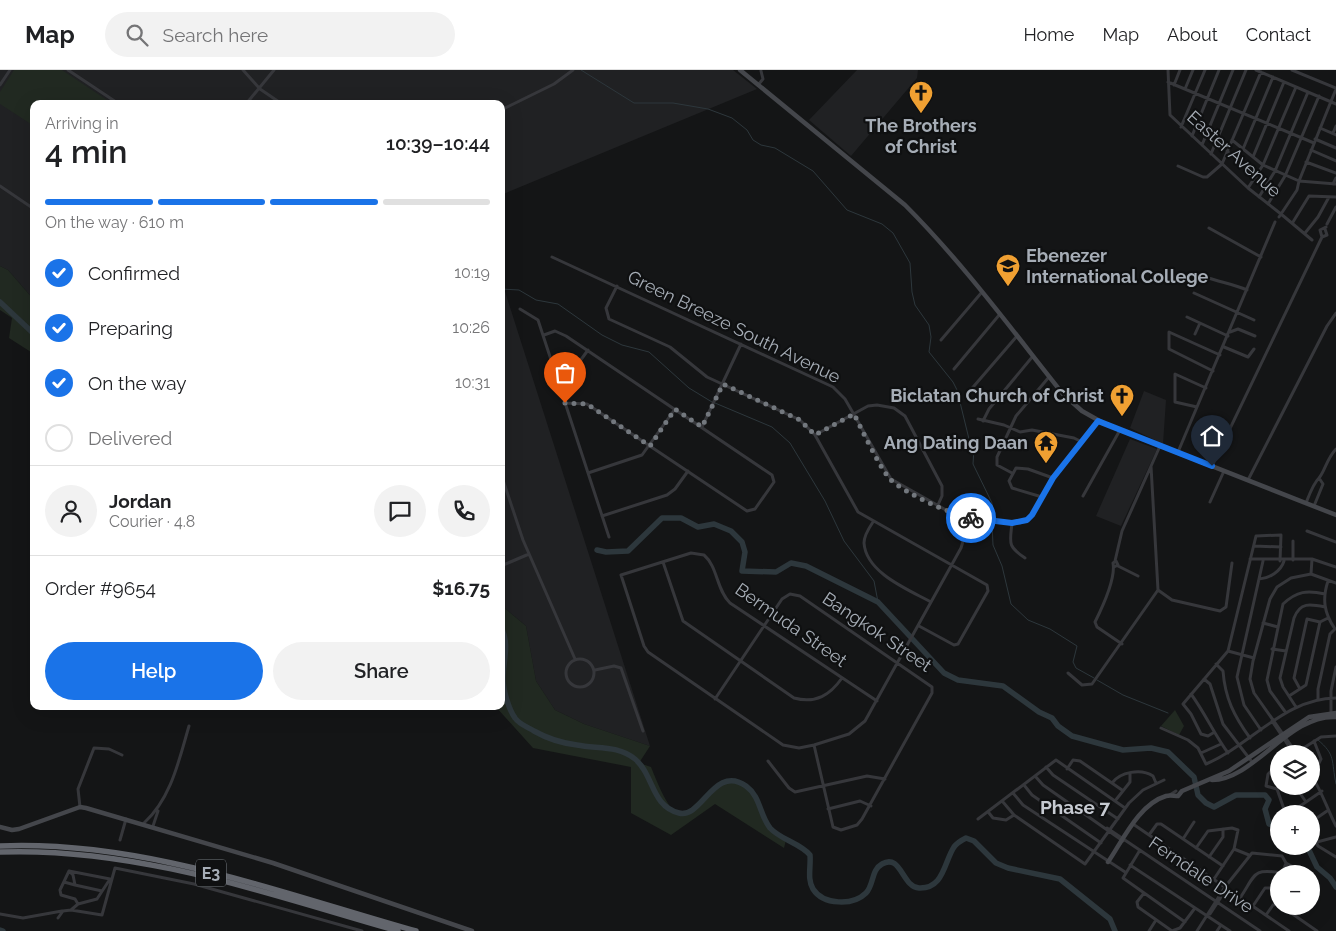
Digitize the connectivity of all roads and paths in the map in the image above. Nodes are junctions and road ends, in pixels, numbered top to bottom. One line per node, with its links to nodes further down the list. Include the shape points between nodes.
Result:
1 (10, 70): 22 (street)
2 (68, 70): 33 (street)
3 (243, 70): 26 (street)
4 (274, 70): 26 (street)
5 (740, 70): 23 (street)
6 (1168, 70): 20 (street, Easter Avenue)
7 (1180, 70): 24 (street)
8 (1192, 70): 27 (street)
9 (1205, 70): 30 (street)
10 (1220, 70): 32 (street)
11 (1234, 70): 37 (street)
12 (1246, 70): 40 (street)
13 (1256, 70): 17 (street)
14 (1292, 70): 18 (street)
15 (761, 71): 23 (street, via 763,79)
16 (571, 72): 39 (street, via 550,87)
17 (1260, 72): 19 (street); 41 (street)
18 (1302, 72): 28 (street)
19 (1273, 77): 21 (street); 42 (street)
20 (1168, 82): 24 (street); 45 (street, Easter Avenue, via 1168,112)
21 (1284, 82): 25 (street); 43 (street)
22 (0, 85)
23 (758, 85): 92 (street, via 905,205)
24 (1174, 85): 27 (street)
25 (1296, 86): 29 (street); 46 (street)
26 (260, 89): 34 (street); 35 (street)
27 (1185, 89): 30 (street)
28 (1336, 89): 36 (street)
29 (1308, 92): 31 (street); 48 (street)
30 (1196, 94): 32 (street); 45 (street)
31 (1318, 96): 36 (street); 51 (street)
32 (1208, 99): 37 (street); 50 (street)
33 (114, 100)
34 (250, 100)
35 (276, 100)
36 (1331, 102): 38 (street); 47 (street)
37 (1220, 104): 40 (street); 54 (street)
38 (1336, 104)
39 (505, 108)
40 (1231, 108): 41 (street); 59 (street)
41 (1244, 114): 42 (street); 52 (street)
42 (1256, 119): 43 (street); 56 (street)
43 (1267, 123): 46 (street); 60 (street)
44 (1336, 126): 49 (street)
45 (1181, 127): 50 (street, Easter Avenue)
46 (1278, 128): 48 (street); 65 (street)
47 (1320, 128): 49 (street); 53 (street)
48 (1291, 133): 51 (street); 66 (street)
49 (1334, 134)
50 (1192, 136): 54 (street, Easter Avenue)
51 (1302, 138): 53 (street); 68 (street)
52 (1232, 140): 56 (street); 58 (street)
53 (1314, 141): 55 (street); 57 (street)
54 (1202, 146): 59 (street, Easter Avenue)
55 (1336, 148)
56 (1243, 149): 60 (street)
57 (1311, 150): 61 (street); 62 (street)
58 (1227, 151): 63 (street); 69 (street)
59 (1211, 154): 63 (street, Easter Avenue)
60 (1253, 157): 65 (street)
61 (1336, 161)
62 (1306, 162): 67 (street); 71 (street)
63 (1222, 164): 64 (street, via 1203,177); 74 (street, Easter Avenue)
64 (1178, 166)
65 (1263, 166): 66 (street); 69 (street)
66 (1275, 171): 68 (street); 75 (street)
67 (1336, 173)
68 (1286, 176): 71 (street); 78 (street)
69 (1256, 177): 74 (street)
70 (1336, 178): 72 (street)
71 (1299, 181): 72 (street, Easter Avenue); 81 (street, Easter Avenue, via 1298,190)
72 (1334, 184)
73 (0, 186): 79 (street)
74 (1248, 188): 75 (street, Easter Avenue)
75 (1259, 196): 78 (street, Easter Avenue)
76 (1329, 197): 77 (street); 83 (street, via 1309,196); 85 (street)
77 (1336, 197)
78 (1268, 204): 81 (street, Easter Avenue)
79 (30, 206)
80 (1336, 209): 137 (street, via 1326,227 1319,232 1322,237)
81 (1280, 215): 83 (street)
82 (1275, 222): 88 (street)
83 (1293, 222): 85 (street)
84 (1209, 228): 88 (street)
85 (1305, 233): 86 (street)
86 (1312, 240)
87 (552, 257): 90 (street, Green Breeze South Avenue)
88 (1261, 257): 91 (street)
89 (1206, 277): 91 (street, via 1224,280)
90 (617, 286): 107 (street, Green Breeze South Avenue); 117 (street, via 606,308 609,319 670,347 702,373)
91 (1247, 290): 95 (street)
92 (982, 292): 97 (street); 106 (street)
93 (1194, 293): 95 (street)
94 (520, 309): 103 (street, via 538,318)
95 (1238, 312): 99 (street); 102 (street)
96 (1336, 313): 144 (street)
97 (1000, 314): 104 (street); 114 (street)
98 (1187, 317): 100 (street)
99 (1254, 320)
100 (1200, 323): 101 (street); 102 (street)
101 (1195, 334)
102 (1229, 334): 105 (street, via 1238,329); 108 (street)
103 (544, 335): 110 (street, via 555,331 561,333); 120 (street)
104 (1017, 336): 112 (street); 119 (street)
105 (1255, 336)
106 (941, 340)
107 (741, 344): 117 (street); 123 (street, Green Breeze South Avenue, via 833,387 842,394)
108 (1224, 347): 109 (street, via 1248,357); 111 (street)
109 (1254, 349)
110 (588, 350): 113 (street); 122 (street)
111 (1220, 355): 115 (street); 115 (street, via 1169,332 1169,349)
112 (1033, 356): 116 (street); 125 (street, via 989,408)
113 (580, 361)
114 (954, 369)
115 (1213, 371): 118 (street)
116 (1049, 377): 126 (street, via 1075,406); 128 (street, via 1016,416)
117 (723, 384): 127 (street); 130 (street, via 800,420)
118 (1206, 388): 121 (street); 121 (street, via 1175,374 1175,402)
119 (968, 393)
120 (565, 403): 132 (street, via 587,404); 140 (street)
121 (1197, 407): 135 (street)
122 (675, 409): 127 (street); 132 (street)
123 (854, 414): 130 (street); 151 (street, Green Breeze South Avenue, via 891,480); 151 (street, via 868,406 878,405 902,412 942,486)
124 (978, 420): 125 (street)
125 (983, 420): 128 (street)
126 (1098, 421): 129 (street); 131 (street, Green Breeze South Avenue)
127 (702, 427): 138 (street, via 772,475 774,482 755,509 749,512)
128 (1012, 428): 131 (street); 141 (street, via 996,464)
129 (1120, 430): 133 (street); 146 (street)
130 (815, 435): 155 (street, via 858,512)
131 (1082, 442): 142 (street, Green Breeze South Avenue)
132 (650, 446): 138 (street); 140 (street, via 638,457)
133 (1160, 446): 135 (street); 136 (street)
134 (1336, 449): 143 (street, via 1326,461)
135 (1178, 452): 137 (street)
136 (1151, 466): 174 (street, via 1122,531); 181 (street)
137 (1212, 466): 139 (street)
138 (688, 471): 153 (street, via 667,495)
139 (1224, 471): 144 (street); 148 (street)
140 (588, 473): 153 (street)
141 (1012, 473): 142 (street, via 1016,468 1028,469); 147 (street, via 1009,481 1012,488)
142 (1053, 478): 147 (street, Green Breeze South Avenue)
143 (1319, 478): 149 (street, via 1315,480); 150 (street, via 1322,484)
144 (1248, 480): 149 (street)
145 (505, 485): 163 (street)
146 (1083, 496)
147 (1042, 497): 156 (street, Green Breeze South Avenue, via 1027,520)
148 (1210, 502)
149 (1306, 503): 150 (street)
150 (1314, 506): 152 (street)
151 (937, 507): 154 (street, Green Breeze South Avenue)
152 (1336, 514)
153 (602, 516): 158 (street)
154 (967, 517): 156 (street, Green Breeze South Avenue); 173 (street, via 964,541)
155 (873, 522): 173 (street); 183 (street, via 864,545 877,569 892,581)
156 (1012, 523): 164 (street, via 1010,543 1014,551)
157 (1307, 531): 160 (street)
158 (609, 537)
159 (1292, 541): 167 (street)
160 (1336, 542)
161 (1254, 546): 162 (street); 162 (street, via 1256,536 1281,535); 165 (street)
162 (1280, 547): 169 (street)
163 (529, 554): 172 (street); 198 (street)
164 (1025, 558)
165 (1250, 559): 168 (street); 194 (street)
166 (1312, 559): 167 (street); 175 (street); 176 (street)
167 (1293, 560): 169 (street)
168 (1263, 561): 169 (street); 178 (street)
169 (1282, 561): 178 (street, via 1282,566 1267,579)
170 (663, 562): 188 (street, Bermuda Street, via 691,553 704,555 720,591); 199 (street, via 683,621); 212 (street, Bermuda Street, via 621,575 644,646)
171 (1232, 563): 181 (street, via 1226,607 1220,611 1172,600)
172 (505, 564)
173 (952, 564): 183 (street); 189 (street, via 988,588 960,641 954,645)
174 (1116, 567): 177 (street); 192 (street, via 1095,622 1097,627)
175 (1336, 567)
176 (1310, 574): 179 (street); 187 (street, via 1291,578 1277,587 1270,598)
177 (1138, 576)
178 (1258, 579): 196 (street)
179 (1328, 581): 180 (street); 182 (street)
180 (1336, 583)
181 (1158, 590): 192 (street)
182 (1325, 594): 184 (street); 190 (street, via 1305,590 1292,595 1283,604)
183 (932, 602): 189 (street)
184 (1324, 607): 185 (street); 195 (street, via 1306,604 1297,609)
185 (1328, 618): 186 (street); 191 (street)
186 (1320, 622): 207 (street, via 1306,685); 207 (street, via 1307,619 1294,678)
187 (1263, 623): 190 (street); 197 (street)
188 (764, 625): 199 (street, Bangkok Street); 200 (street, Bangkok Street, via 786,595 795,594); 205 (street, Bermuda Street)
189 (919, 626): 200 (street)
190 (1278, 627): 193 (street)
191 (1336, 629): 213 (street, via 1330,634)
192 (1122, 644): 204 (street, via 1092,684 1082,685)
193 (1272, 649): 195 (street); 216 (street, via 1267,680 1270,691)
194 (1228, 651): 196 (street); 201 (street)
195 (1286, 651): 209 (street, via 1280,678)
196 (1240, 654): 197 (street); 221 (street, via 1237,677 1240,692 1244,705)
197 (1254, 658): 218 (street, via 1250,679 1254,693)
198 (575, 660): 203 (street, via 587,660); 203 (street, via 566,671 568,681 576,687 590,684)
199 (739, 662): 205 (street, via 800,700 828,694); 212 (street, Bangkok Street)
200 (899, 662): 214 (street); 245 (street, Bangkok Street, via 930,684 932,693)
201 (1216, 664): 206 (street); 226 (street, via 1223,671 1231,709)
202 (1336, 667): 210 (street)
203 (595, 670): 222 (street, via 614,666 621,668)
204 (1068, 673)
205 (842, 678): 214 (street, Bermuda Street)
206 (1204, 679): 208 (street); 233 (street, via 1210,684 1223,724)
207 (1300, 689): 209 (street)
208 (1191, 694): 223 (street); 223 (street, via 1182,704 1201,734 1208,736)
209 (1289, 696): 215 (street)
210 (1330, 698): 211 (street); 213 (street); 217 (street)
211 (1336, 698)
212 (715, 699): 229 (street, via 783,745 799,748)
213 (1318, 699): 215 (street)
214 (878, 701): 229 (street, via 860,728)
215 (1296, 707): 216 (street)
216 (1286, 713): 218 (street)
217 (1334, 715): 224 (street, via 1310,722)
218 (1274, 722): 221 (street); 224 (street)
219 (189, 726): 264 (street, via 181,760)
220 (1161, 728): 234 (street, via 1188,740)
221 (1261, 730): 226 (street)
222 (643, 731)
223 (1213, 733): 228 (street)
224 (1283, 736): 230 (street); 237 (street); 239 (street)
225 (1336, 736): 227 (street)
226 (1250, 738): 233 (street)
227 (1314, 740): 231 (street); 232 (street)
228 (1221, 744): 234 (street); 235 (street)
229 (814, 745): 251 (street, Bangkok Street)
230 (1289, 745)
231 (1307, 745)
232 (1316, 745)
233 (1238, 746): 235 (street); 237 (street)
234 (1201, 753): 235 (street, via 1206,764)
235 (1228, 753)
236 (122, 755): 263 (street, via 110,749 94,748 78,789)
237 (1248, 758): 239 (street); 247 (street)
238 (768, 761): 251 (street, via 795,792)
239 (1252, 762): 247 (street, via 1231,775)
240 (1046, 767): 241 (street, via 1056,760); 244 (street); 272 (street, via 1052,775)
241 (1067, 769): 248 (street, via 1073,760 1080,761); 258 (street)
242 (1270, 772): 252 (street, via 1265,783)
243 (1130, 774): 248 (street, via 1119,775); 249 (street, via 1148,773); 254 (street, via 1130,782)
244 (1036, 776): 250 (street); 281 (street, Ferndale Drive, via 1042,785)
245 (885, 779): 251 (street, via 867,776); 262 (street, Bangkok Street)
246 (1164, 780): 249 (street)
247 (1210, 780): 276 (street, via 1150,805)
248 (1112, 783): 254 (street)
249 (1156, 783): 265 (street, via 1135,796)
250 (1024, 785): 256 (street); 288 (street, via 1032,795)
251 (822, 787): 266 (street, Bangkok Street)
252 (1270, 788)
253 (1320, 788): 255 (street)
254 (1122, 790): 258 (street)
255 (1322, 791): 260 (street); 267 (street)
256 (1013, 793): 259 (street); 295 (street, via 1023,805)
257 (1301, 795): 260 (street)
258 (1115, 801): 265 (street)
259 (1003, 802): 268 (street); 269 (street)
260 (1306, 802): 261 (street)
261 (1302, 805)
262 (871, 806): 266 (street, via 860,801); 266 (street, Bangkok Street, via 859,823 841,830 834,827)
263 (80, 807): 271 (street); 279 (street, via 24,828)
264 (159, 808): 275 (street); 277 (street)
265 (1125, 808): 272 (street)
266 (828, 809)
267 (1327, 810): 270 (street); 278 (street)
268 (989, 812): 269 (street, via 993,818 1006,820); 273 (street)
269 (1014, 815): 295 (street, via 1085,864)
270 (1320, 815)
271 (126, 818): 275 (street); 285 (street)
272 (1118, 818): 281 (street)
273 (978, 819)
274 (1194, 822): 284 (street)
275 (144, 823): 277 (street)
276 (1133, 824): 282 (street); 286 (street)
277 (153, 826): 335 (street)
278 (1336, 826)
279 (0, 827)
280 (1223, 829): 291 (street, via 1208,831); 292 (street, via 1232,828 1238,832); 297 (street, via 1223,837)
281 (1109, 830): 286 (street, Ferndale Drive); 288 (street)
282 (1150, 835): 284 (street, via 1157,824 1161,824); 308 (street)
283 (1336, 837): 287 (street)
284 (1183, 839): 291 (street)
285 (120, 840)
286 (1124, 840): 293 (street, Ferndale Drive); 299 (street)
287 (1320, 841)
288 (1101, 843): 295 (street)
289 (0, 846): 334 (highway, E3, via 65,847 170,863)
290 (1320, 846): 298 (street)
291 (1196, 848): 297 (street)
292 (1234, 849): 296 (street); 303 (street)
293 (1140, 850): 301 (street); 316 (street, Ferndale Drive)
294 (0, 852): 333 (highway, E3, via 65,853 148,864)
295 (1094, 852): 299 (street)
296 (1249, 855): 300 (street, via 1282,856); 311 (street)
297 (1210, 857): 303 (street)
298 (1336, 857)
299 (1108, 862): 306 (street)
300 (1286, 863): 302 (street)
301 (1130, 865): 306 (street); 319 (street)
302 (1290, 865)
303 (1223, 866): 308 (street)
304 (69, 871): 307 (street); 309 (street); 310 (street)
305 (1270, 871): 315 (street, via 1258,871)
306 (1125, 872): 314 (street, via 1123,878)
307 (111, 878): 313 (street); 321 (street, via 102,915); 332 (street, via 115,868 154,875)
308 (1214, 878): 311 (street)
309 (64, 882): 310 (street); 317 (street, via 61,895 75,899)
310 (75, 885): 313 (street)
311 (1226, 887): 315 (street); 316 (street)
312 (1270, 888): 318 (street, via 1265,888)
313 (102, 891): 317 (street, via 93,902)
314 (1144, 892): 328 (street, via 1137,904); 329 (street)
315 (1240, 898): 318 (street)
316 (1218, 902): 326 (street); 340 (street, Ferndale Drive)
317 (78, 904): 321 (street)
318 (1254, 906): 324 (street)
319 (1195, 908): 326 (street); 329 (street)
320 (1270, 909): 324 (street)
321 (71, 910): 322 (street)
322 (63, 911): 323 (street, via 23,918); 327 (street)
323 (0, 914)
324 (1266, 915): 341 (street)
325 (1295, 915): 342 (street)
326 (1207, 917): 330 (street); 337 (street)
327 (58, 918)
328 (1156, 920): 331 (street); 336 (street)
329 (1185, 922): 331 (street, via 1180,928)
330 (1221, 925): 338 (street); 339 (street)
331 (1170, 930)
332 (362, 931)
333 (398, 931)
334 (416, 931)
335 (472, 931)
336 (1149, 931)
337 (1197, 931)
338 (1217, 931)
339 (1230, 931)
340 (1260, 931)
341 (1289, 931)
342 (1317, 931)

